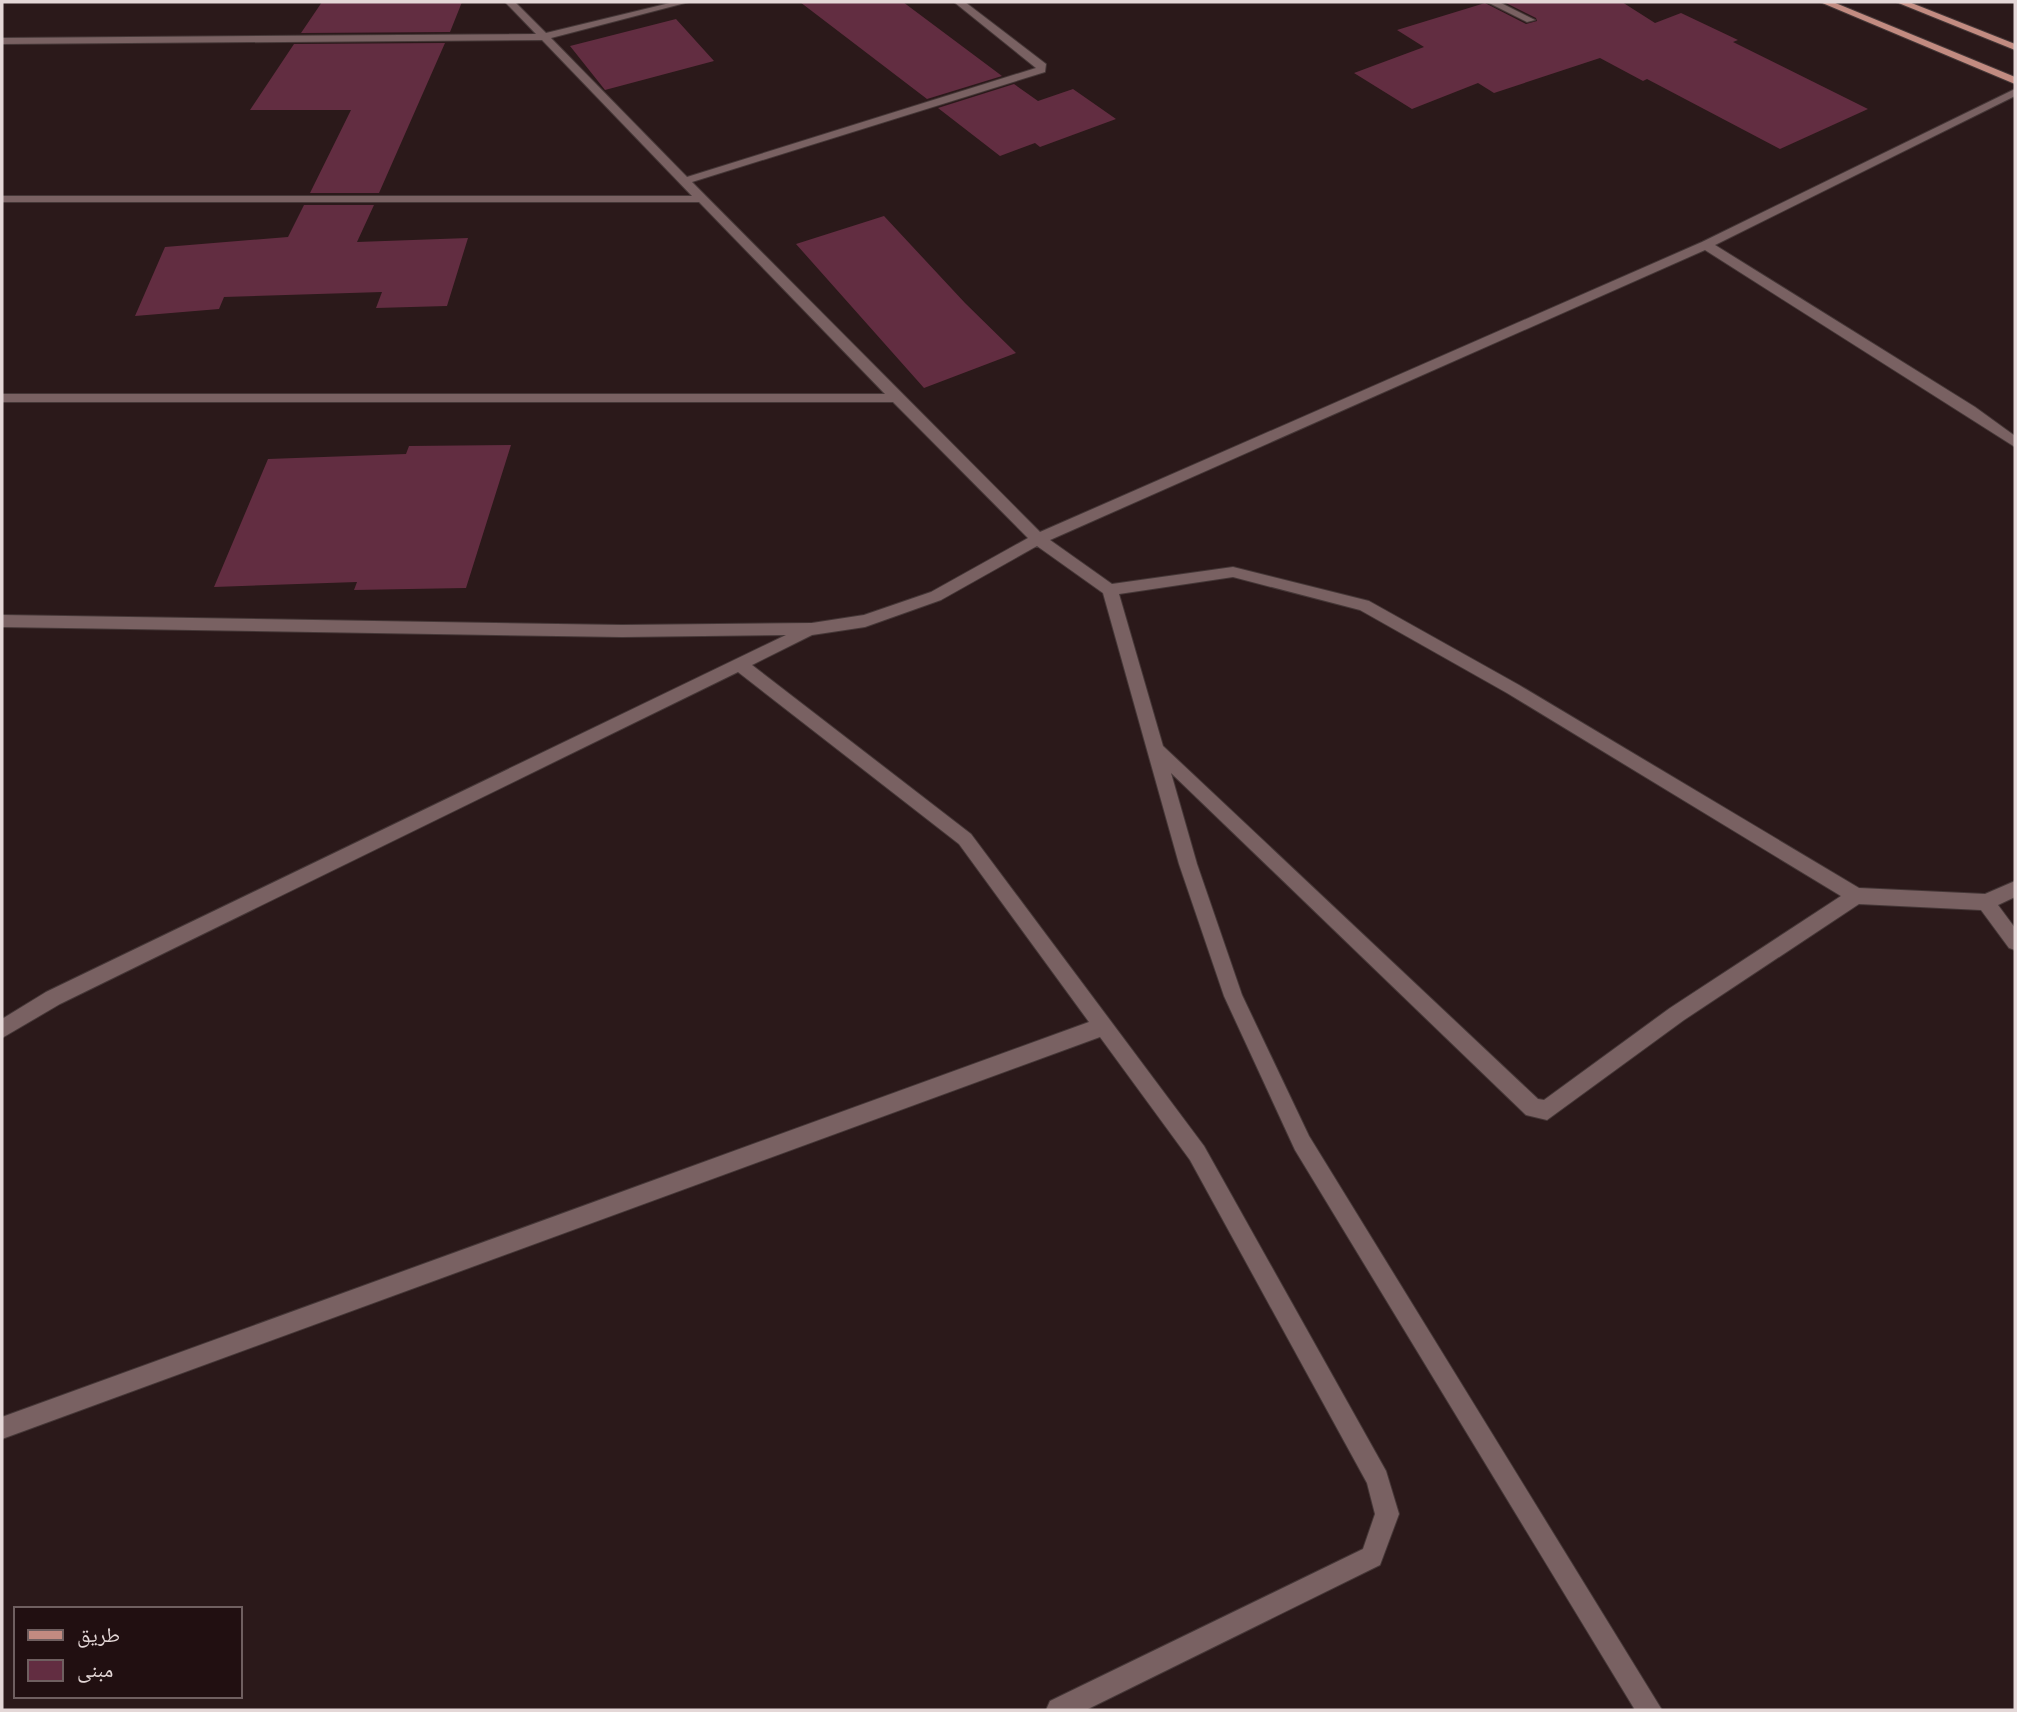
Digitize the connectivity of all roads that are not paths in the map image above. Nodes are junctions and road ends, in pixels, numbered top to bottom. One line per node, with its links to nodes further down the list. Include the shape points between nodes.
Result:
1 (510, 2): 8 (street)
2 (684, 2): 8 (street)
3 (959, 2): 13 (street, via 1042,66 1041,70)
4 (1492, 2): 7 (street)
5 (1825, 2): 11 (main road)
6 (1901, 2): 10 (main road)
7 (1530, 20)
8 (544, 37): 9 (street); 13 (street)
9 (2, 41)
10 (2015, 47)
11 (2015, 81)
12 (2015, 92): 16 (street)
13 (684, 181): 15 (street)
14 (2, 199): 15 (street)
15 (702, 199): 18 (street)
16 (1706, 245): 19 (street, via 1970,410); 20 (street)
17 (2, 398): 18 (street)
18 (896, 398): 20 (street)
19 (2015, 443)
20 (1038, 539): 21 (street); 23 (street, via 936,596 866,621)
21 (1110, 590): 25 (street); 27 (street, via 1233,572 1364,605 1513,689)
22 (2, 621): 23 (street, via 622,631)
23 (812, 629): 24 (street)
24 (739, 664): 30 (street, via 965,839); 31 (street, via 53,998)
25 (1158, 751): 27 (street, via 1533,1108 1547,1110 1677,1014); 34 (street, via 1188,864 1233,996 1302,1143)
26 (2015, 890): 28 (street)
27 (1856, 896): 28 (street)
28 (1986, 902): 29 (street)
29 (2015, 942)
30 (1104, 1026): 32 (street); 33 (street, via 1197,1153 1378,1479 1387,1514 1372,1557)
31 (2, 1029)
32 (2, 1428)
33 (1059, 1710)
34 (1649, 1710)

